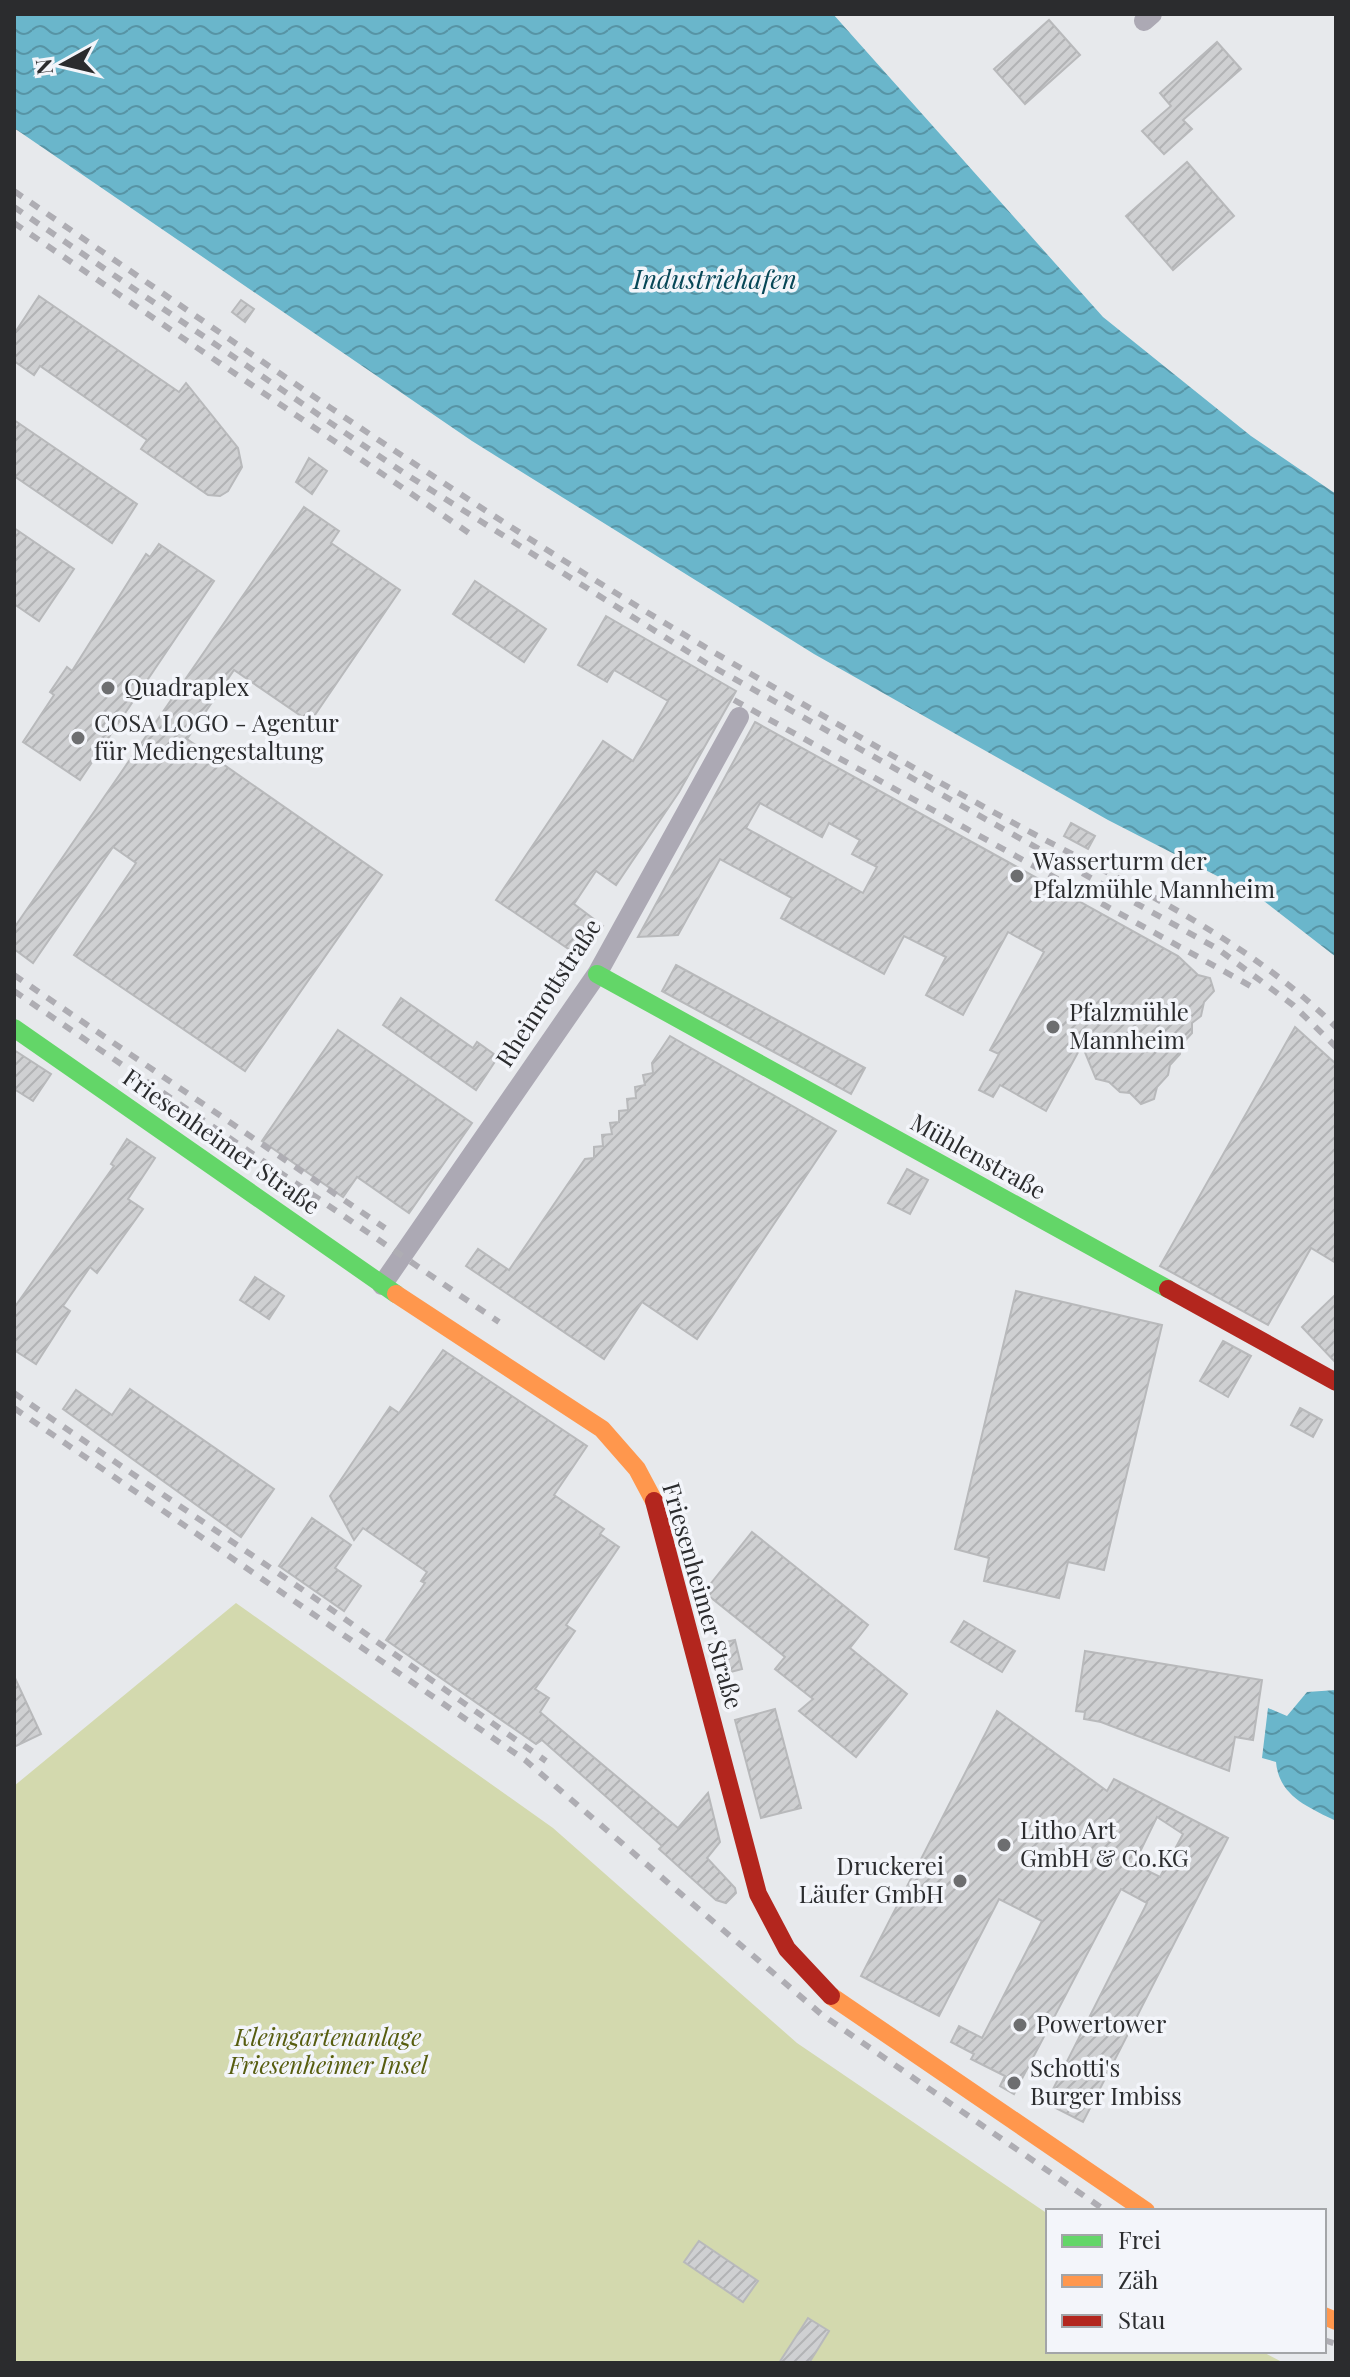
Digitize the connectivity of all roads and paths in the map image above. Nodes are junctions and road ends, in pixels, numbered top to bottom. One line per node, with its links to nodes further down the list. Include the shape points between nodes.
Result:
1 (739, 717): 2 (street, Rheinrottstraße)
2 (597, 974): 4 (street, Rheinrottstraße); 5 (street, Mühlenstraße)
3 (14, 1028): 4 (street, Friesenheimer Straße)
4 (382, 1285): 6 (street, Friesenheimer Straße, via 602,1429 634,1461 660,1517 758,1894 797,1962 823,1991)
5 (1336, 1382)
6 (1143, 2209)

